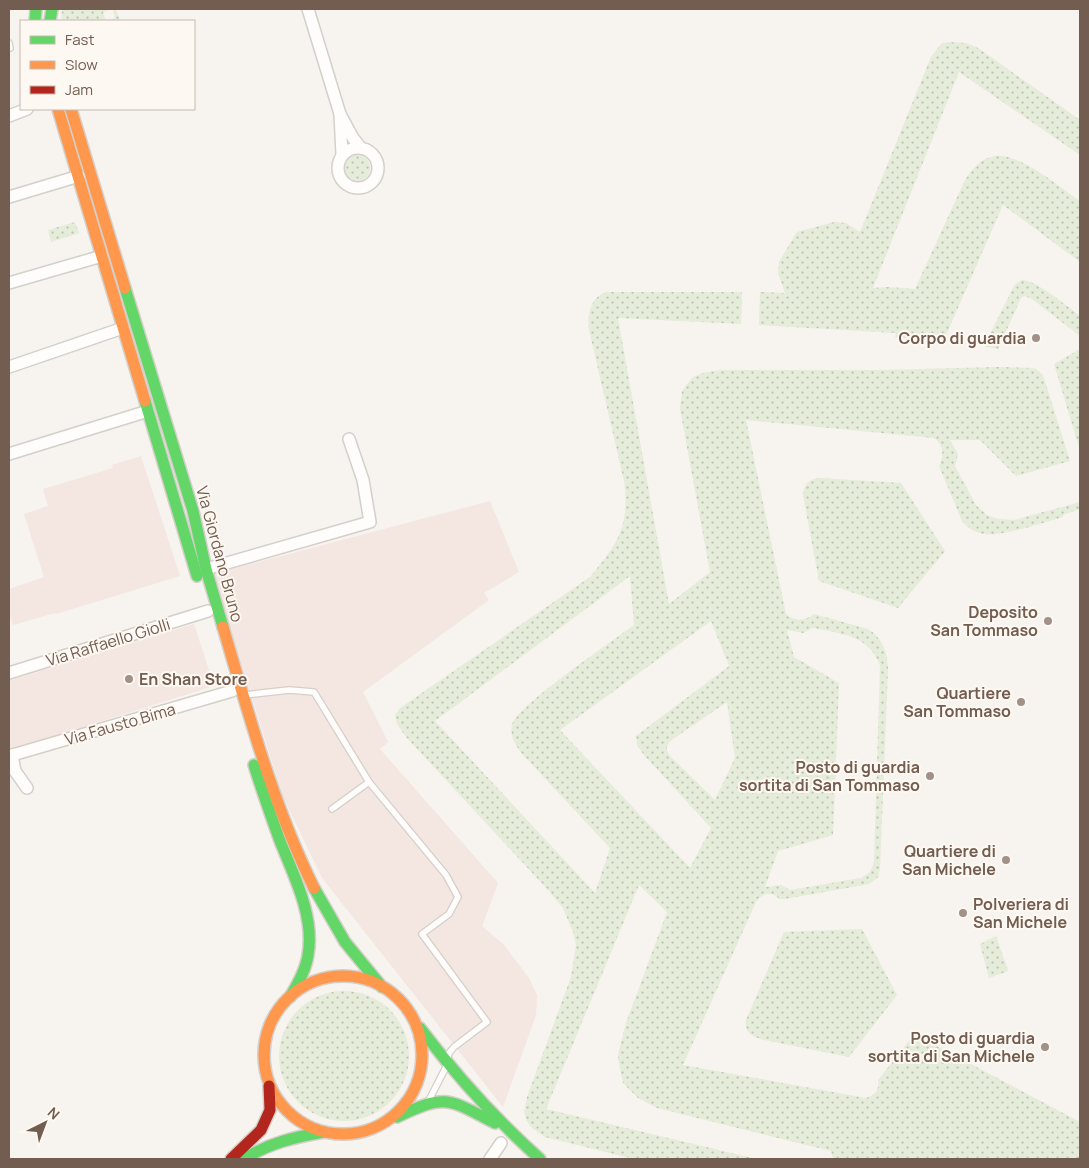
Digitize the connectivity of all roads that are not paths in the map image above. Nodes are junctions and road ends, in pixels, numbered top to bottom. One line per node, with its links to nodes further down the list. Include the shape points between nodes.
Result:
1 (308, 9): 5 (street)
2 (25, 110): 6 (street)
3 (58, 110): 9 (main road, Via Giordano Bruno)
4 (71, 110): 18 (main road, Via Giordano Bruno, via 193,511)
5 (340, 114): 7 (street); 8 (street)
6 (9, 116)
7 (361, 148): 8 (street); 8 (street, via 372,154 378,166 376,178 366,187 354,188 342,182 337,169)
8 (342, 155)
9 (79, 176): 10 (street); 11 (main road, Via Giordano Bruno)
10 (9, 197)
11 (102, 256): 12 (street); 13 (main road, Via Giordano Bruno)
12 (9, 283)
13 (124, 328): 14 (street); 15 (main road, Via Giordano Bruno)
14 (9, 367)
15 (148, 411): 17 (street); 19 (main road, Via Giordano Bruno)
16 (349, 439): 18 (street, via 363,480 370,522)
17 (9, 454)
18 (206, 569): 21 (main road, Via Giordano Bruno)
19 (208, 611): 20 (street, Via Raffaello Giolli); 21 (main road, Via Giordano Bruno)
20 (9, 673)
21 (237, 693): 22 (street, Via Fausto Bima); 23 (lane, via 314,692); 26 (main road, Via Giordano Bruno, via 304,865 345,942); 27 (main road, Via Giordano Bruno, via 262,793 303,901 308,923 309,948 303,975)
22 (11, 756): 24 (street, via 15,770)
23 (369, 782): 25 (lane); 29 (lane, via 446,875 458,897 450,914 422,934 487,1022 449,1053)
24 (27, 788)
25 (332, 809)
26 (382, 987): 27 (main road, via 364,980 338,977 312,983); 28 (main road, via 399,1000)
27 (290, 997): 30 (main road, via 275,1016 266,1039)
28 (412, 1017): 29 (main road); 32 (main road, via 422,1048 418,1080 402,1108)
29 (447, 1064): 31 (lane, via 432,1097); 33 (main road)
30 (268, 1082): 34 (main road, via 291,1114); 36 (main road, via 270,1110 262,1130)
31 (422, 1106): 32 (main road); 33 (main road, via 436,1101 450,1102)
32 (376, 1127): 34 (main road, via 352,1133)
33 (503, 1127): 39 (main road)
34 (326, 1132): 37 (main road, via 278,1141)
35 (501, 1144): 38 (street)
36 (231, 1159)
37 (244, 1159)
38 (490, 1159)
39 (540, 1159)

